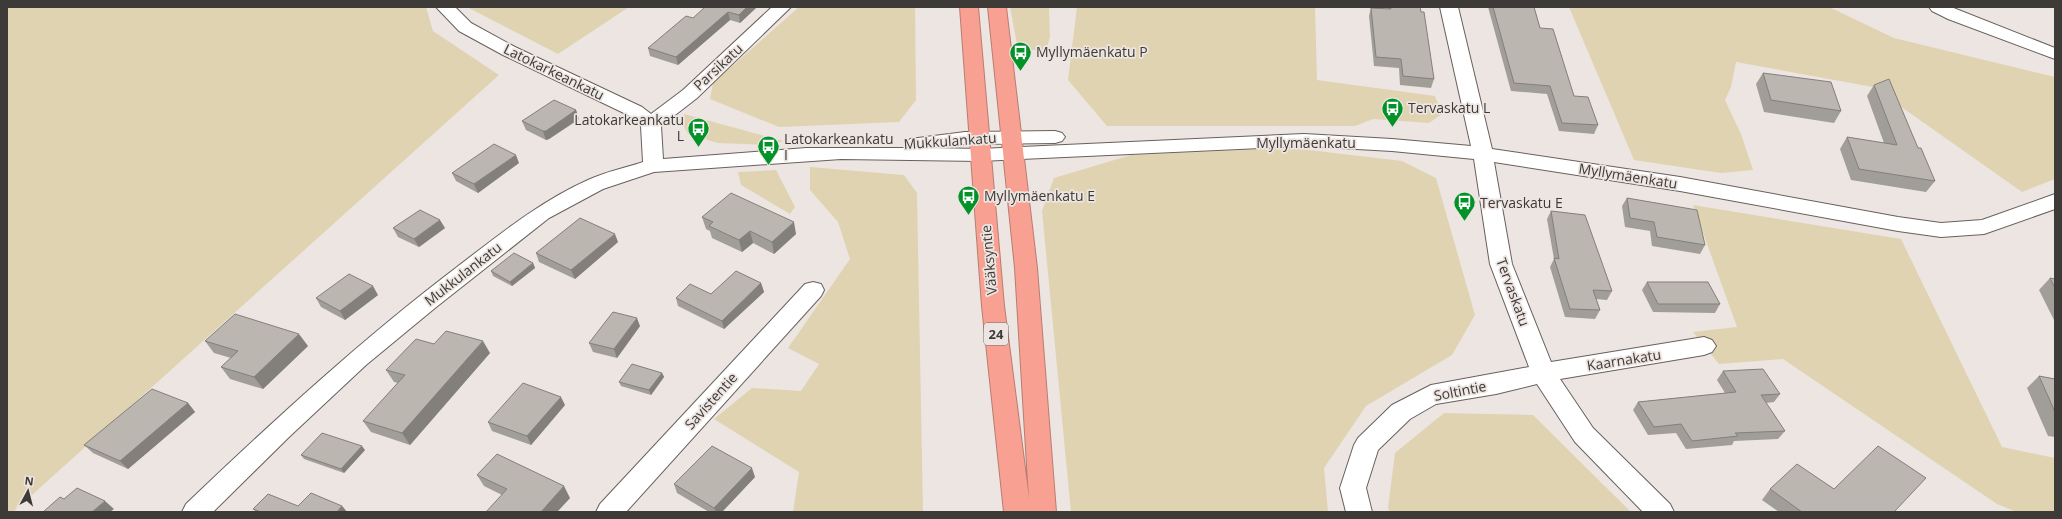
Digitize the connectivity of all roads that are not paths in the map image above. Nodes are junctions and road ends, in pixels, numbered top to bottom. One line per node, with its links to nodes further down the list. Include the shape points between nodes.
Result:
1 (445, 7): 8 (street, Latokarkeankatu, via 465,27 509,51 635,111)
2 (782, 7): 8 (street, Parsikatu, via 690,94)
3 (969, 7): 10 (highway, Vääksyntie / 24)
4 (997, 7): 9 (highway)
5 (1449, 7): 11 (street, Tervaskatu)
6 (1938, 7): 7 (street)
7 (2055, 54)
8 (651, 124): 12 (street)
9 (1013, 145): 10 (street, Myllymäenkatu); 11 (street, Myllymäenkatu, via 1194,145 1304,140); 20 (highway, via 1033,356)
10 (979, 146): 12 (street, Mukkulankatu); 19 (highway, Vääksyntie / 24, via 993,306)
11 (1483, 154): 13 (street, Myllymäenkatu, via 1680,184 1941,230 1984,227); 16 (street, Tervaskatu, via 1501,264)
12 (653, 166): 17 (street, Mukkulankatu, via 596,184 542,213 426,302 358,359)
13 (2055, 201)
14 (813, 290): 18 (street, Savistentie)
15 (1704, 346): 16 (street, Kaarnakatu)
16 (1543, 373): 21 (street, Soltintie, via 1432,395 1401,412 1367,445 1353,488); 22 (street, Tervaskatu, via 1584,435)
17 (195, 512)
18 (609, 512)
19 (1017, 512)
20 (1043, 512)
21 (1359, 512)
22 (1661, 512)

